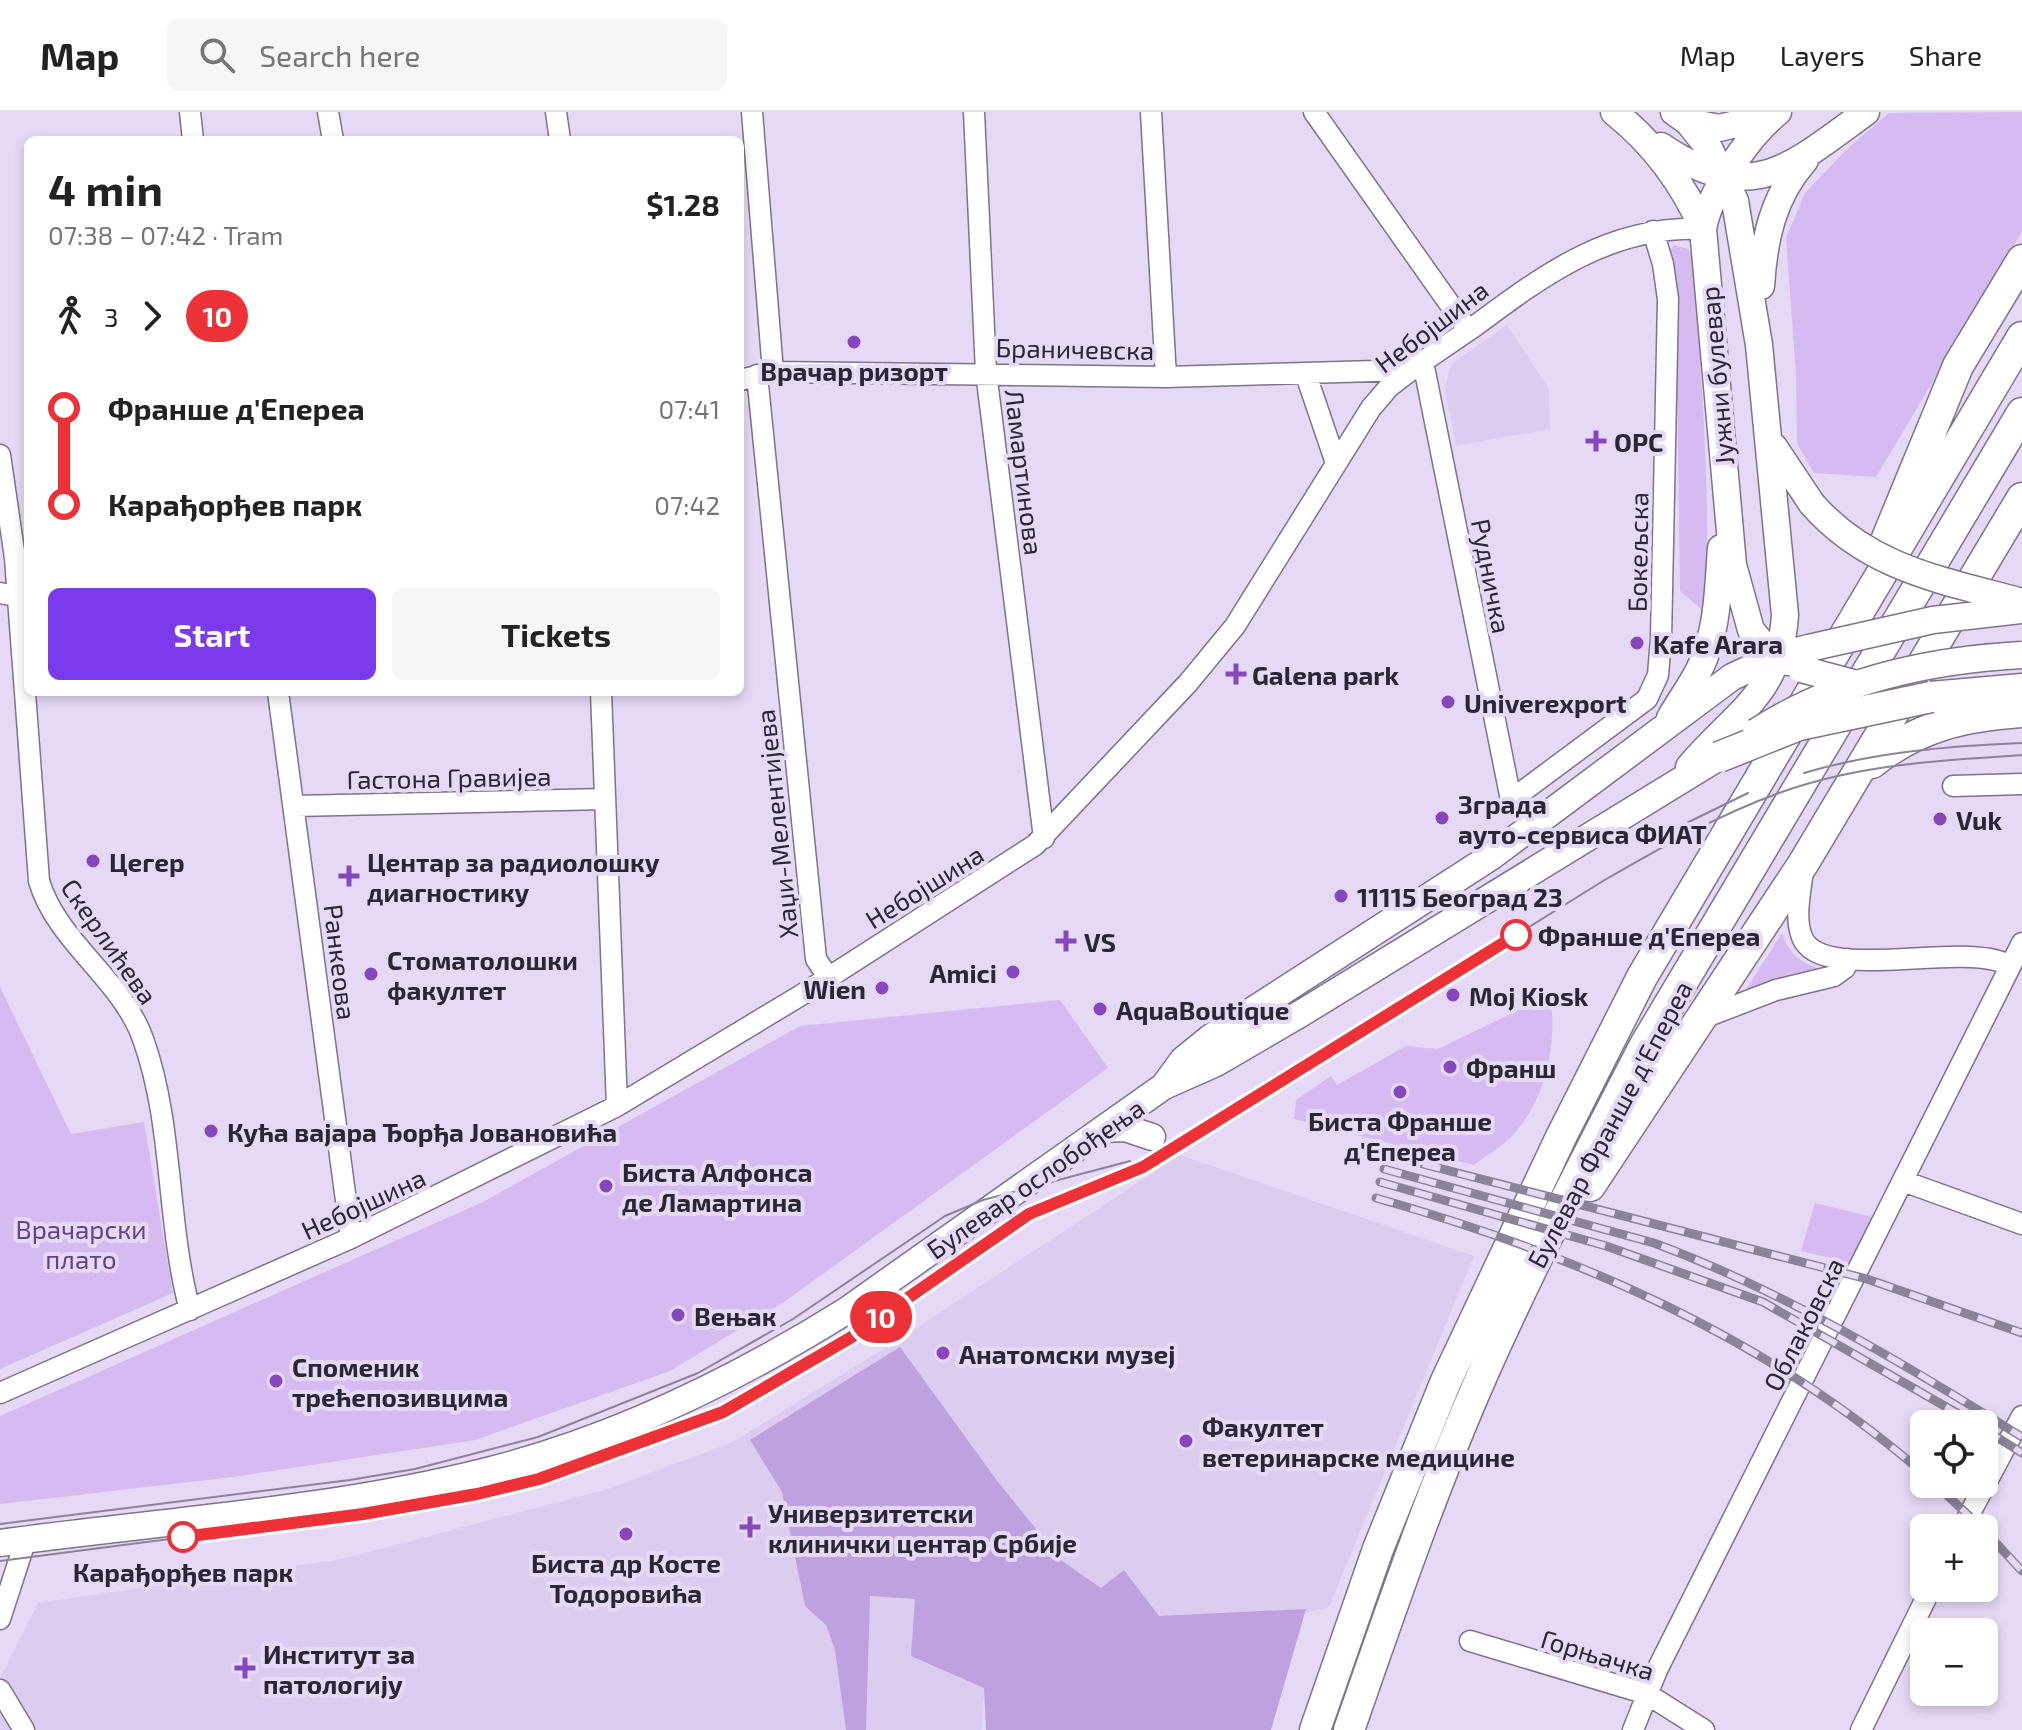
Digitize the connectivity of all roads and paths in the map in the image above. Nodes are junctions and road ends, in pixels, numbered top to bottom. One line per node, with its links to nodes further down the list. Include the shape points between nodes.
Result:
1 (190, 112): 13 (street)
2 (328, 112): 14 (street)
3 (556, 112): 15 (street)
4 (752, 112): 28 (street, Хаџи-Мелентијева)
5 (974, 112): 26 (street, Ламартинова)
6 (1151, 112): 29 (street)
7 (1314, 112): 22 (street)
8 (1614, 112): 12 (main road, Јужни булевар)
9 (1866, 112): 16 (main road)
10 (1776, 114): 11 (main road, via 1719,128); 17 (main road)
11 (1681, 117): 17 (main road, Јужни булевар, via 1709,148)
12 (1638, 131): 17 (main road, via 1692,167); 18 (main road, Јужни булевар, via 1683,188)
13 (193, 136)
14 (332, 136)
15 (559, 136)
16 (1813, 151): 17 (main road, via 1757,177); 24 (main road, via 1778,198 1768,230)
17 (1726, 178): 18 (main road); 21 (main road, Јужни булевар)
18 (1703, 229): 19 (street, Небојшина); 21 (main road, via 1725,235); 34 (main road, Јужни булевар)
19 (1653, 231): 22 (street, Небојшина, via 1575,257); 44 (street, Бокељска, via 1668,299)
20 (2022, 260): 38 (highway, via 1958,366)
21 (1747, 261): 24 (main road, Јужни булевар)
22 (1468, 330): 25 (street, Небојшина)
23 (2022, 337): 38 (highway)
24 (1759, 345): 31 (main road, Јужни булевар)
25 (1416, 366): 27 (street, Браничевска); 33 (street, Небојшина, via 1371,408); 44 (street, Рудничка, via 1511,800 1647,699)
26 (986, 372): 28 (street, Браничевска); 29 (street, Браничевска); 60 (street, Ламартинова)
27 (1306, 375): 29 (street, Браничевска); 33 (street)
28 (757, 376): 65 (street, Хаџи-Мелентијева, via 816,959)
29 (1166, 377)
30 (2022, 413): 72 (highway, Булевар Франше д'Епереа, via 1645,1045)
31 (1770, 437): 37 (main road, bridge, via 1780,460 1841,535 1885,561); 40 (main road, Јужни булевар, via 1785,615)
32 (0, 455): 36 (street, Скерлићева)
33 (1336, 463): 60 (street, Небојшина, via 1235,626)
34 (1725, 488): 40 (main road, Јужни булевар, via 1745,618 1760,641); 52 (main road, via 1713,626 1699,671)
35 (2022, 498): 54 (highway)
36 (16, 596): 46 (street, Скерлићева)
37 (2022, 602)
38 (1862, 605): 84 (highway, Булевар Франше д'Епереа, via 1642,977 1561,1137 1440,1395 1378,1549)
39 (2022, 610): 42 (main road, Булевар ослобођења, bridge, via 1933,620)
40 (1779, 655): 42 (main road, Булевар ослобођења); 52 (main road, Булевар ослобођења, via 1732,677); 57 (main road, Јужни булевар, via 1763,689)
41 (2022, 655): 43 (main road, Булевар ослобођења, bridge, via 1925,666)
42 (1805, 658): 43 (main road, bridge)
43 (1854, 683): 50 (main road, bridge); 53 (main road, Булевар ослобођења, bridge, via 1788,712)
44 (1656, 685)
45 (2022, 689): 50 (highway)
46 (24, 695)
47 (24, 696): 73 (street, Скерлићева, via 39,881 53,912 130,1013 143,1039)
48 (279, 696): 59 (street, Ранкеова)
49 (601, 696): 58 (street)
50 (1938, 709): 51 (highway); 53 (highway, bridge, via 1799,725); 54 (highway, via 1917,732)
51 (2022, 712)
52 (1663, 729): 67 (main road, Булевар ослобођења, via 1450,884 1210,1038)
53 (1719, 757): 57 (main road, Булевар ослобођења)
54 (1861, 772): 61 (highway)
55 (2022, 784): 56 (street)
56 (1953, 786)
57 (1671, 788): 67 (main road, Булевар ослобођења, via 1300,1014)
58 (604, 799): 59 (street, Гастона Гравијеа); 68 (street)
59 (295, 806): 71 (street, Ранкеова)
60 (1044, 838): 65 (street, Небојшина)
61 (1803, 864): 63 (street, via 1801,936 1817,955); 66 (highway)
62 (2022, 943): 64 (street, Облаковска)
63 (1847, 959): 64 (street, via 1986,956); 66 (street, via 1834,976 1776,990)
64 (2010, 966): 69 (street, Облаковска)
65 (828, 977): 68 (street, Небојшина)
66 (1703, 1018): 72 (highway)
67 (1157, 1091): 77 (main road, Булевар ослобођења, via 796,1343 708,1390 599,1436 420,1487)
68 (617, 1106): 71 (street, Небојшина)
69 (1903, 1181): 70 (street); 82 (street, Облаковска)
70 (2022, 1224)
71 (351, 1238): 73 (street, Небојшина)
72 (1528, 1277): 85 (highway, Булевар Франше д'Епереа, via 1445,1468)
73 (190, 1310): 74 (street, Небојшина)
74 (0, 1393)
75 (2022, 1416): 76 (street)
76 (1970, 1514)
77 (13, 1541): 79 (street)
78 (1924, 1602): 88 (street)
79 (0, 1619)
80 (1470, 1641): 82 (street, Горњачка)
81 (0, 1690): 83 (street)
82 (1647, 1694): 86 (street, Облаковска); 87 (street, Горњачка)
83 (24, 1730)
84 (1315, 1730)
85 (1349, 1730)
86 (1633, 1730)
87 (1704, 1730)
88 (1861, 1730)

